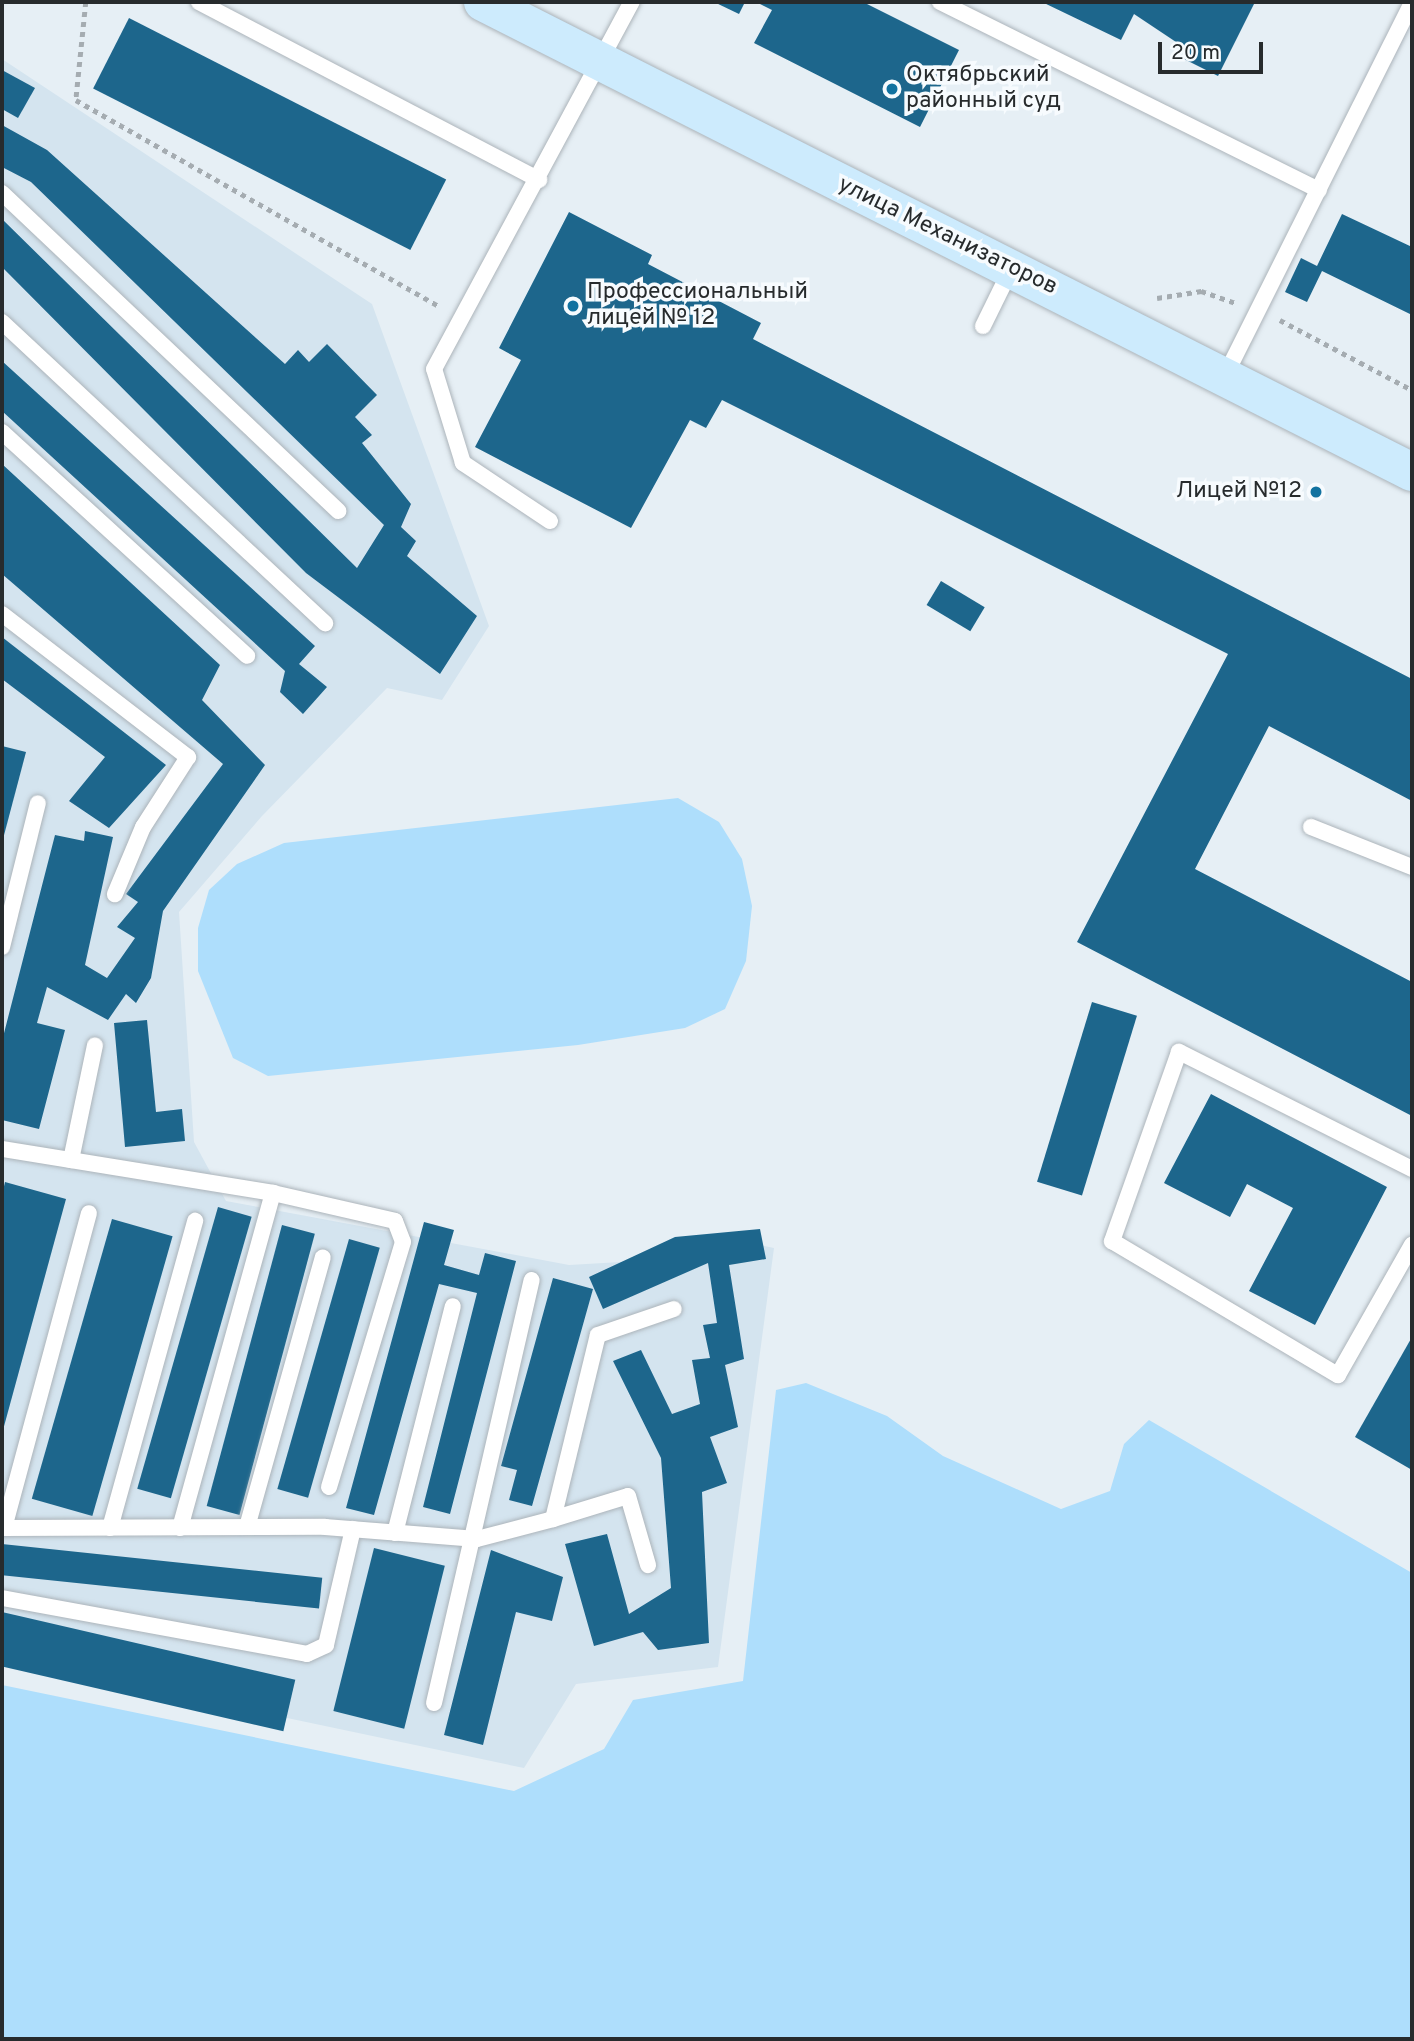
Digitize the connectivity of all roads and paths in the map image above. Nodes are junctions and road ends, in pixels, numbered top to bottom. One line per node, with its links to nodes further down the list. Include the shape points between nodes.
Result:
1 (86, 2): 14 (path, via 76,100)
2 (198, 2): 8 (lane)
3 (483, 2): 7 (main road, улица Механизаторов)
4 (632, 2): 7 (lane)
5 (940, 2): 9 (lane)
6 (1412, 3): 9 (lane)
7 (602, 66): 8 (lane); 11 (main road, улица Механизаторов)
8 (539, 180): 14 (lane)
9 (1319, 190): 13 (lane)
10 (2, 193): 21 (lane)
11 (1011, 269): 16 (lane); 17 (main road, улица Механизаторов)
12 (1147, 293): 13 (path, via 1159,299 1200,291)
13 (1258, 311): 17 (lane); 18 (path, via 1304,328)
14 (462, 319): 22 (lane, via 435,369 463,463)
15 (2, 322): 24 (lane)
16 (983, 326)
17 (1226, 376): 20 (main road, улица Механизаторов)
18 (1412, 390)
19 (2, 432): 25 (lane)
20 (1412, 472)
21 (338, 511)
22 (550, 521)
23 (2, 614): 29 (lane, via 188,757 143,827)
24 (325, 623)
25 (247, 656)
26 (38, 803): 30 (lane)
27 (1311, 827): 28 (lane)
28 (1412, 867)
29 (115, 894)
30 (2, 947)
31 (95, 1045): 33 (lane)
32 (2, 1149): 33 (lane)
33 (71, 1160): 35 (lane)
34 (1412, 1169): 38 (lane, via 1179,1052 1112,1241 1338,1375)
35 (273, 1193): 43 (lane, via 395,1221 403,1242); 47 (lane)
36 (89, 1213): 45 (lane)
37 (195, 1221): 46 (lane)
38 (1412, 1245)
39 (323, 1257): 48 (lane)
40 (532, 1280): 51 (lane, via 485,1472)
41 (453, 1306): 50 (lane)
42 (674, 1309): 44 (lane, via 598,1335)
43 (329, 1487)
44 (553, 1519): 51 (lane); 52 (lane, via 628,1496)
45 (3, 1528): 46 (lane)
46 (110, 1528): 47 (lane)
47 (180, 1528): 48 (lane)
48 (247, 1528): 49 (lane)
49 (353, 1529): 50 (lane); 53 (lane, via 326,1645 307,1654)
50 (395, 1533): 51 (lane)
51 (477, 1539): 54 (lane)
52 (648, 1565)
53 (2, 1598)
54 (434, 1703)

